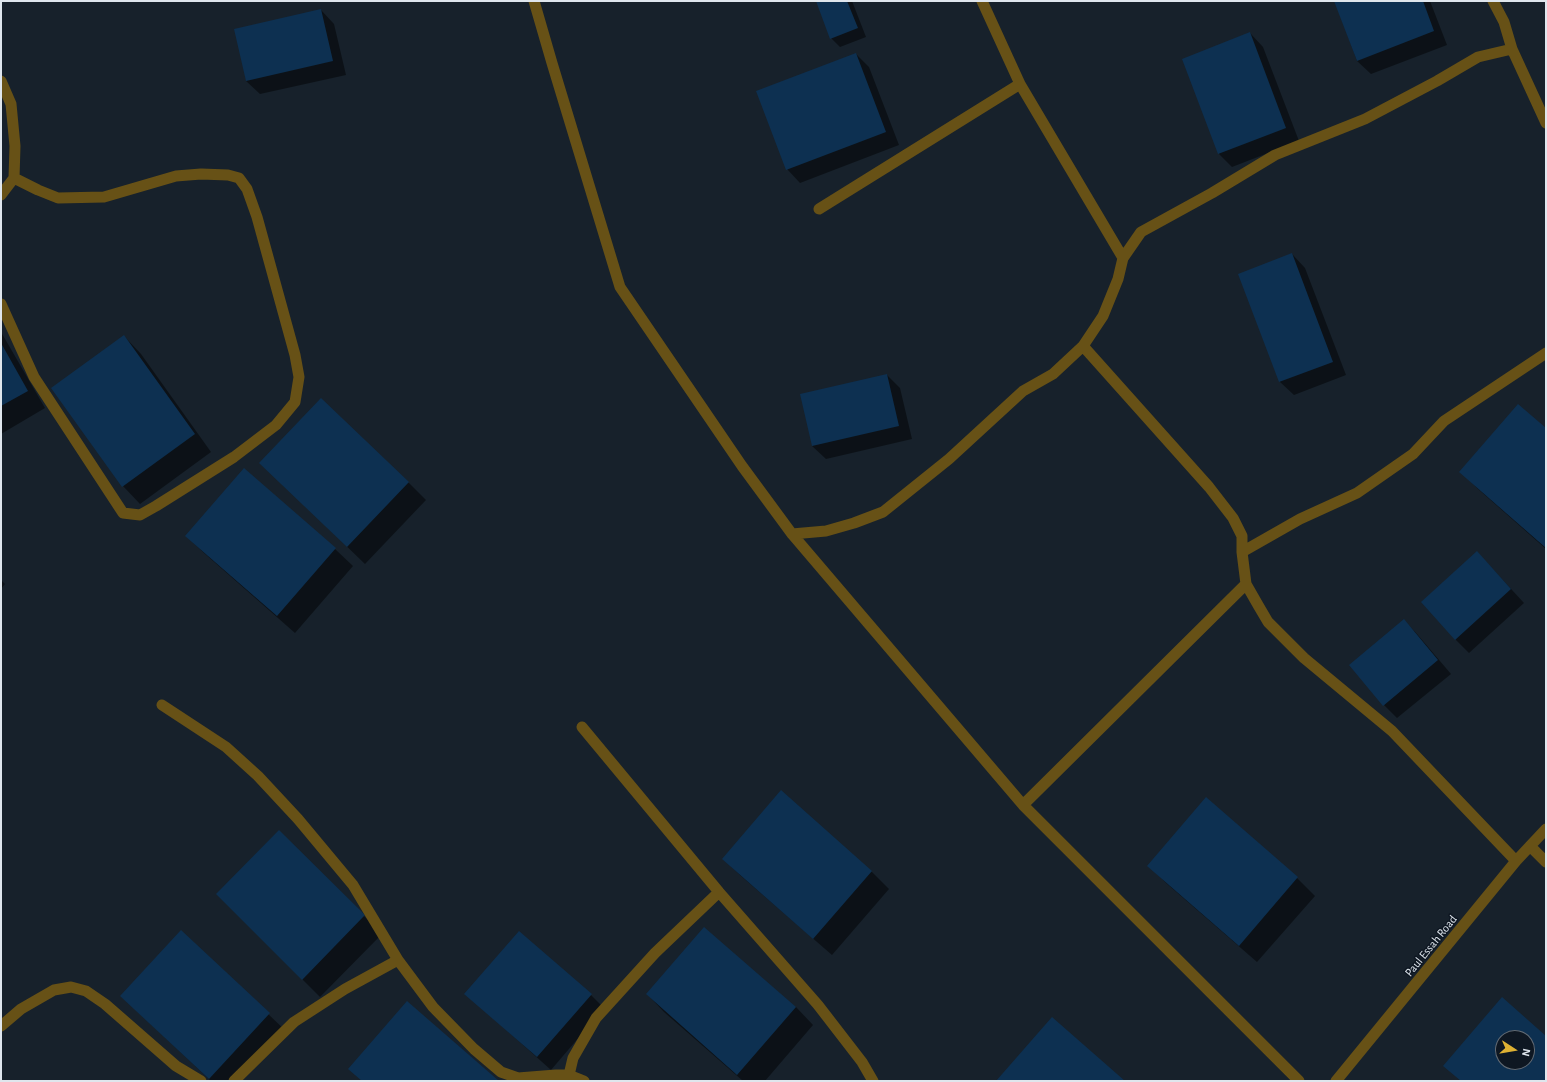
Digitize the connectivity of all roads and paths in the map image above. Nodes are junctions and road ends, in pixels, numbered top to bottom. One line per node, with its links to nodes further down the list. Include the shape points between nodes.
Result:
1 (534, 1): 15 (street, via 620,287 742,466)
2 (982, 1): 6 (street)
3 (1493, 1): 4 (street, via 1504,22)
4 (1512, 49): 7 (street); 11 (street, via 1478,56 1365,119 1275,155 1141,232)
5 (1, 81): 8 (street, via 10,104 15,146)
6 (1020, 84): 10 (street); 11 (street)
7 (1546, 123)
8 (14, 178): 9 (street); 12 (street, via 58,198 104,197 176,176 201,174 239,178 247,188 257,217 294,355 299,377 295,402 276,425 234,457 140,515 123,513 34,377)
9 (1, 195)
10 (819, 209)
11 (1123, 258): 13 (street, via 1118,279 1103,316)
12 (1, 304)
13 (1083, 346): 15 (street, via 1053,374 1022,391 949,459 883,512 826,531); 16 (street, via 1209,487 1233,518 1242,536)
14 (1546, 353): 16 (street, via 1444,421 1413,454 1357,493 1300,519)
15 (792, 534): 20 (street)
16 (1242, 552): 17 (street)
17 (1246, 584): 20 (street); 23 (street, via 1268,622 1279,634 1392,731)
18 (162, 705): 26 (street, via 226,747 258,776 298,819 354,885)
19 (582, 727): 25 (street)
20 (1023, 806): 33 (street)
21 (1546, 829): 22 (street, Paul Essah Road)
22 (1530, 846): 23 (street, Paul Essah Road); 24 (street)
23 (1516, 861): 34 (street, Paul Essah Road)
24 (1546, 862)
25 (719, 892): 28 (street, via 655,953 596,1018 573,1058); 32 (street, via 818,1005 862,1062)
26 (398, 960): 28 (street, via 433,1008 501,1072 518,1078); 30 (street, via 345,989 294,1022)
27 (1, 1026): 29 (street, via 22,1009 54,990 71,987 86,991 105,1004 176,1066)
28 (569, 1075): 31 (street)
29 (201, 1081)
30 (234, 1081)
31 (584, 1081)
32 (873, 1081)
33 (1299, 1081)
34 (1336, 1081)

